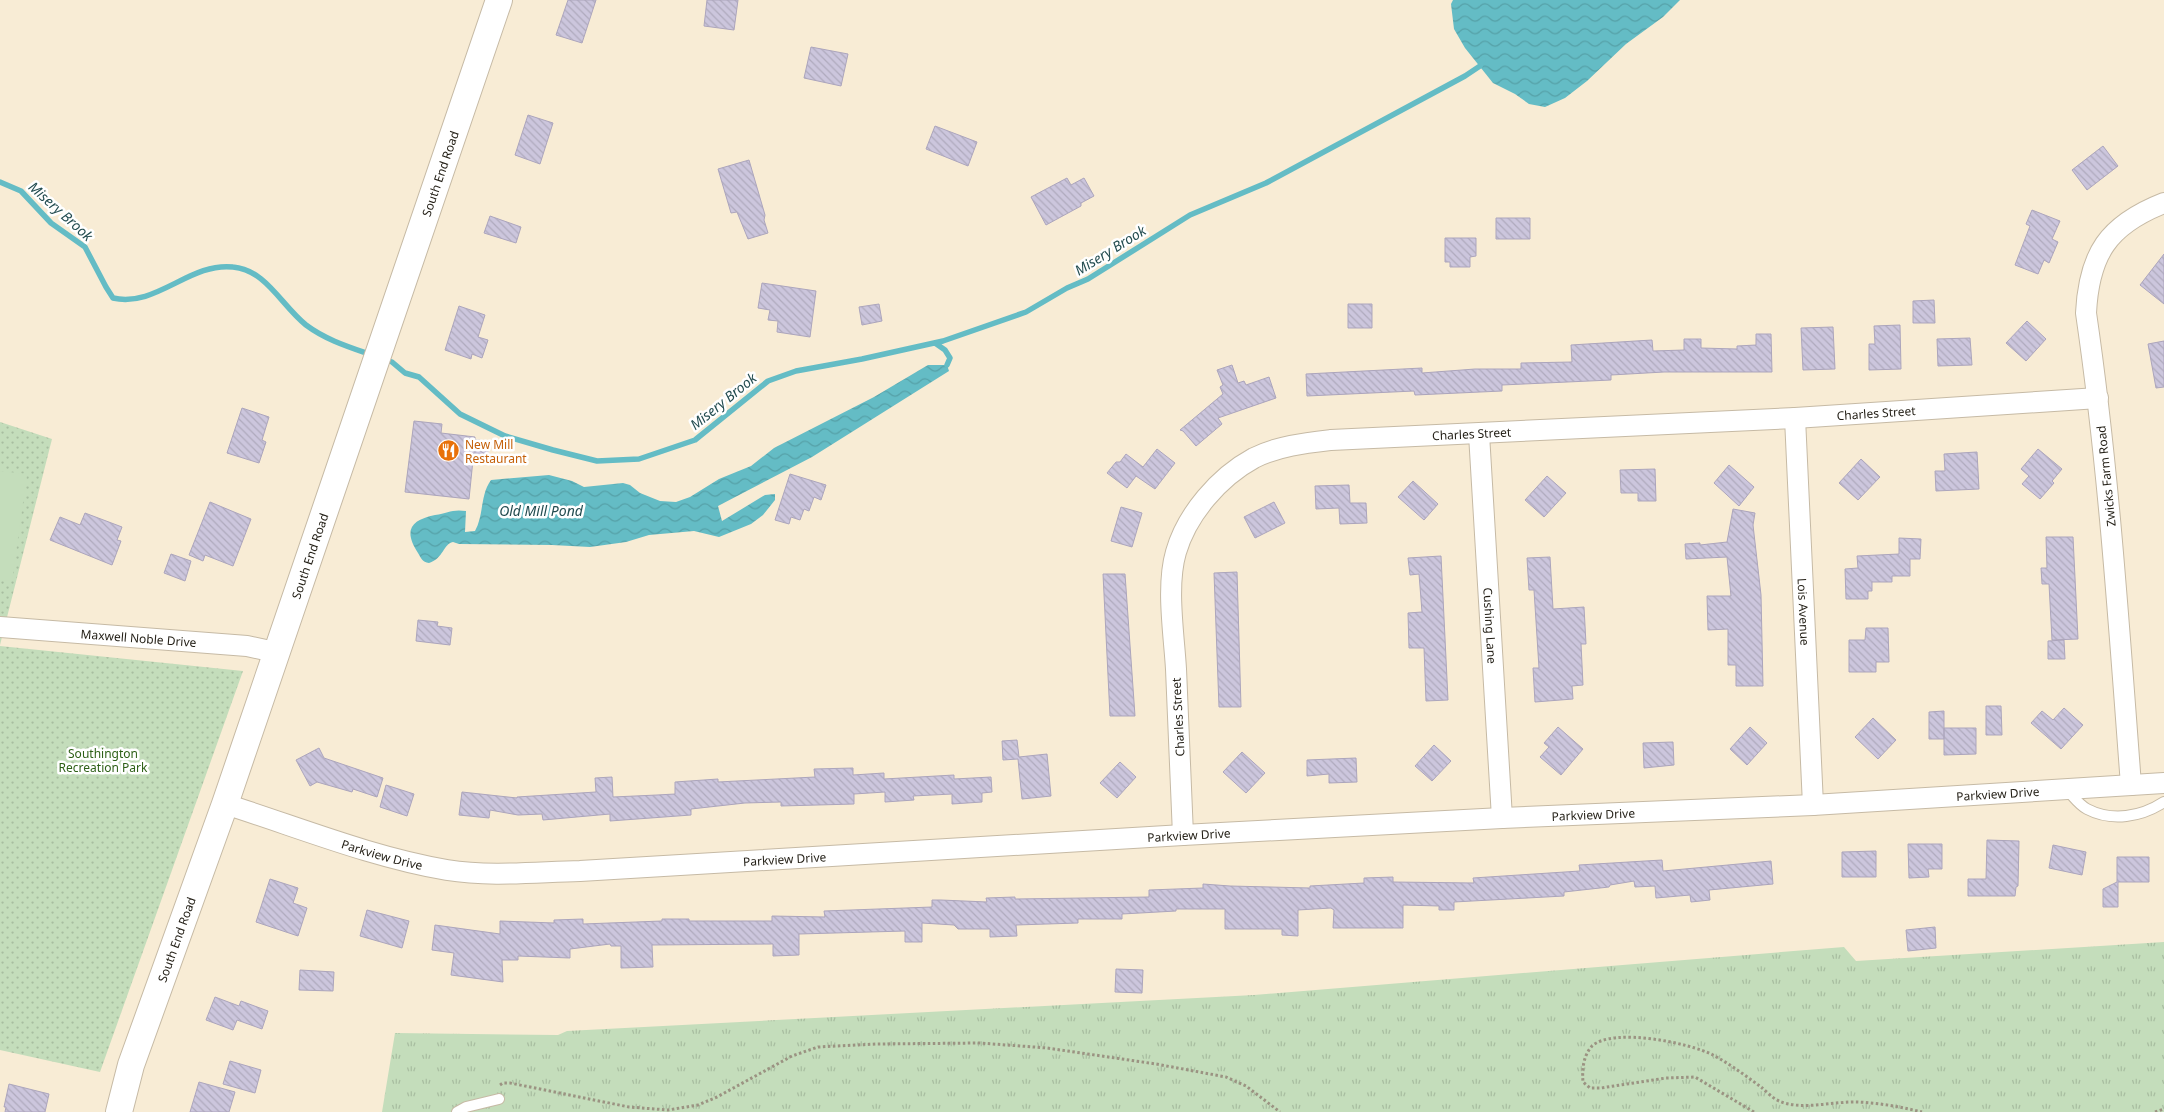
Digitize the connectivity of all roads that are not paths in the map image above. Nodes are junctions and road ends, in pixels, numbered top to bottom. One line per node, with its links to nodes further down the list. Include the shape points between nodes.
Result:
1 (499, 0): 7 (street, South End Road)
2 (2164, 203): 3 (street, Zwicks Farm Road, via 2146,210 2109,238 2090,274 2086,313)
3 (2098, 398): 4 (street, Charles Street); 9 (street, Zwicks Farm Road, via 2117,587)
4 (1795, 418): 5 (street, Charles Street); 13 (street, Lois Avenue)
5 (1479, 434): 14 (street, Cushing Lane); 15 (street, Charles Street, via 1297,444 1254,458 1203,501 1182,535 1175,552 1173,572)
6 (0, 628): 7 (street, Maxwell Noble Drive, via 246,646)
7 (275, 652): 12 (street, South End Road)
8 (2164, 783): 9 (street, Parkview Drive)
9 (2131, 785): 10 (street, Parkview Drive)
10 (2066, 789): 11 (lane, via 2086,808 2117,817 2145,813); 13 (street, Parkview Drive)
11 (2164, 802)
12 (224, 804): 15 (street, Parkview Drive, via 373,852 466,872 580,871); 17 (street, South End Road, via 132,1065)
13 (1813, 805): 14 (street, Parkview Drive)
14 (1502, 818): 15 (street, Parkview Drive)
15 (1183, 835)
16 (499, 1099): 18 (lane)
17 (119, 1112)
18 (457, 1112)

